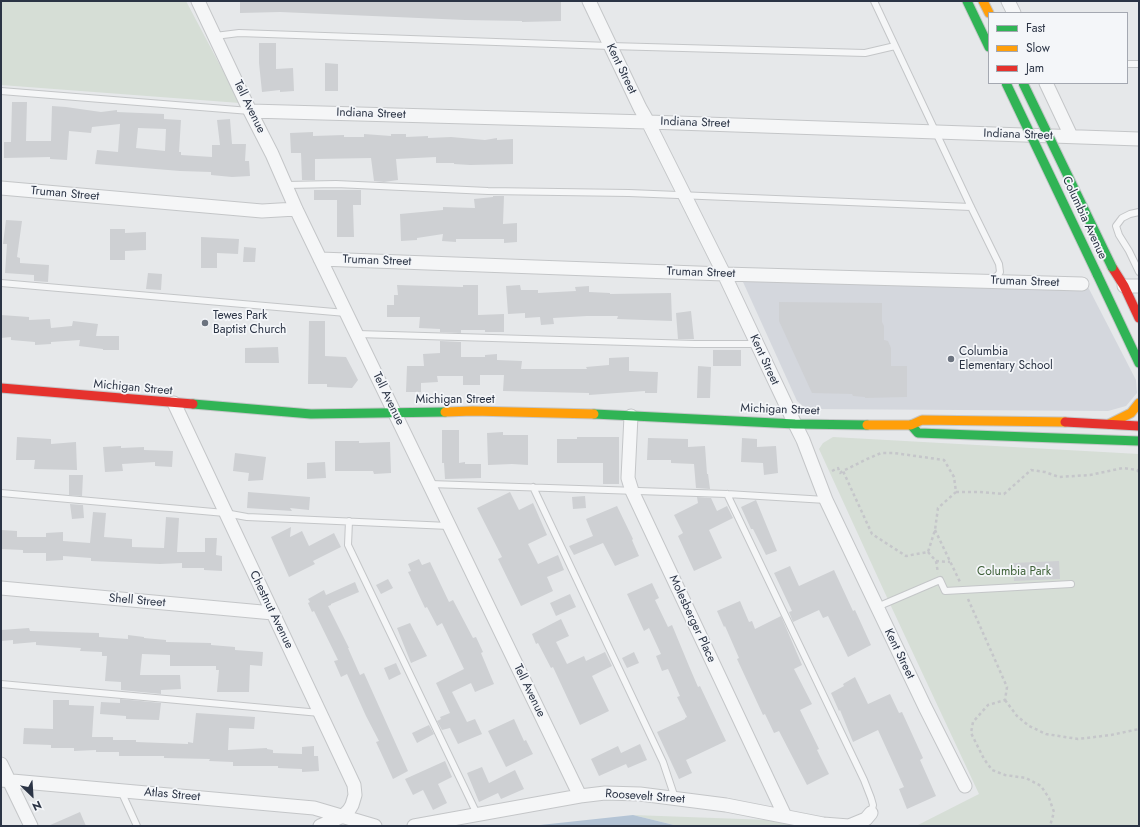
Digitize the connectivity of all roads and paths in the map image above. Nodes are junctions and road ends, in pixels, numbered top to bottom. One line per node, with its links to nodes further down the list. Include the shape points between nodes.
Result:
1 (198, 1): 9 (street, Tell Avenue)
2 (589, 1): 11 (street, Kent Street)
3 (874, 1): 12 (lane)
4 (967, 1): 10 (main road)
5 (983, 1): 7 (main road)
6 (1008, 1): 8 (street)
7 (988, 12)
8 (1014, 12)
9 (215, 36): 11 (lane, via 239,33); 19 (street, Tell Avenue)
10 (988, 45)
11 (610, 46): 12 (lane, via 865,53); 20 (street, Kent Street)
12 (895, 46): 21 (lane)
13 (1128, 64): 14 (lane)
14 (1139, 64)
15 (1006, 84): 42 (main road, Columbia Avenue, bridge)
16 (1023, 84): 36 (main road, Columbia Avenue, bridge, via 1112,267)
17 (1046, 84): 22 (street)
18 (1, 91): 19 (lane)
19 (250, 111): 20 (street, Indiana Street); 24 (street, Tell Avenue)
20 (648, 122): 21 (street, Indiana Street); 26 (street, Kent Street)
21 (935, 132): 22 (street, Indiana Street); 27 (lane)
22 (1071, 136): 23 (street, Indiana Street)
23 (1139, 139)
24 (286, 185): 26 (lane, via 336,184); 28 (street, Tell Avenue)
25 (1, 188): 28 (street, Truman Street, via 262,211)
26 (684, 196): 27 (lane); 32 (street, Kent Street)
27 (971, 207): 33 (lane, via 1000,267 998,275)
28 (296, 209): 30 (street, Tell Avenue)
29 (1139, 212): 31 (lane, via 1122,218 1116,226)
30 (320, 259): 32 (street, Truman Street); 38 (street, Tell Avenue)
31 (1139, 272)
32 (724, 274): 33 (street, Truman Street); 41 (street, Kent Street)
33 (987, 281): 35 (street, Truman Street)
34 (1, 284): 38 (lane)
35 (1082, 284)
36 (1124, 286): 37 (street); 39 (main road, Columbia Avenue)
37 (1139, 286)
38 (346, 313): 40 (street, Tell Avenue)
39 (1139, 318)
40 (356, 334): 41 (lane); 46 (street, Tell Avenue)
41 (757, 344): 48 (street, Kent Street)
42 (1139, 363)
43 (1, 388): 44 (main road, Michigan Street)
44 (174, 403): 46 (main road, Michigan Street, via 311,414); 63 (street, Chestnut Avenue)
45 (1139, 403): 49 (main road, via 1131,413)
46 (394, 412): 47 (main road, Michigan Street, via 473,411); 56 (street, Tell Avenue)
47 (631, 416): 48 (main road, Michigan Street); 58 (street, Molesberger Place, via 628,478)
48 (796, 424): 50 (main road, Michigan Street); 62 (street, Kent Street)
49 (1109, 424): 50 (main road, Michigan Street, via 922,420); 51 (main road, Michigan Street)
50 (911, 425): 52 (main road, Michigan Street, via 918,433)
51 (1139, 426)
52 (1139, 441)
53 (832, 471): 54 (path, via 838,468 840,473)
54 (843, 471): 59 (path, via 882,453 938,458 944,460 954,477); 67 (path, via 872,534 906,556)
55 (1139, 472): 59 (path, via 1123,468 1090,475 1059,477 1031,470 1004,494)
56 (429, 484): 57 (lane); 65 (street, Tell Avenue)
57 (533, 487): 58 (lane); 85 (lane, via 663,762)
58 (632, 491): 61 (lane); 89 (street, Molesberger Place)
59 (956, 492): 66 (path, via 938,508)
60 (1, 493): 63 (lane)
61 (727, 494): 62 (lane); 86 (lane, via 864,780 873,805)
62 (826, 500): 74 (street, Kent Street)
63 (225, 513): 64 (lane, via 247,517); 75 (street, Chestnut Avenue)
64 (348, 521): 65 (lane); 88 (lane, via 348,545)
65 (449, 526): 84 (street, Tell Avenue)
66 (935, 530): 67 (path); 69 (path)
67 (928, 552): 68 (path)
68 (936, 562): 69 (path); 70 (path)
69 (950, 562): 73 (path)
70 (938, 576)
71 (1071, 584): 73 (lane)
72 (1, 588): 75 (street, Shell Street)
73 (963, 590): 74 (lane, via 945,591 940,580); 77 (path, via 1007,687)
74 (877, 607): 82 (street, Kent Street)
75 (273, 613): 78 (street, Chestnut Avenue)
76 (1, 684): 78 (lane)
77 (1004, 700): 79 (path, via 1017,716 1046,734 1078,739); 95 (path, via 988,704 972,722 971,734 992,770 1026,778 1041,786 1054,812)
78 (321, 713): 87 (street, Chestnut Avenue, via 355,790 352,805)
79 (1139, 728)
80 (1, 764): 81 (street)
81 (5, 780): 83 (street, Atlas Street); 90 (street)
82 (966, 786)
83 (120, 790): 87 (street, Atlas Street, via 314,808); 91 (lane)
84 (580, 796): 85 (street, Roosevelt Street, via 622,793); 88 (street, Roosevelt Street)
85 (675, 798): 89 (street, Roosevelt Street)
86 (872, 813): 89 (street, Roosevelt Street, via 866,819 849,826 823,824)
87 (343, 816): 92 (street); 93 (street)
88 (477, 816): 94 (street, Roosevelt Street)
89 (785, 816)
90 (31, 826)
91 (137, 826)
92 (320, 826)
93 (375, 826)
94 (414, 826)
95 (1050, 826)

